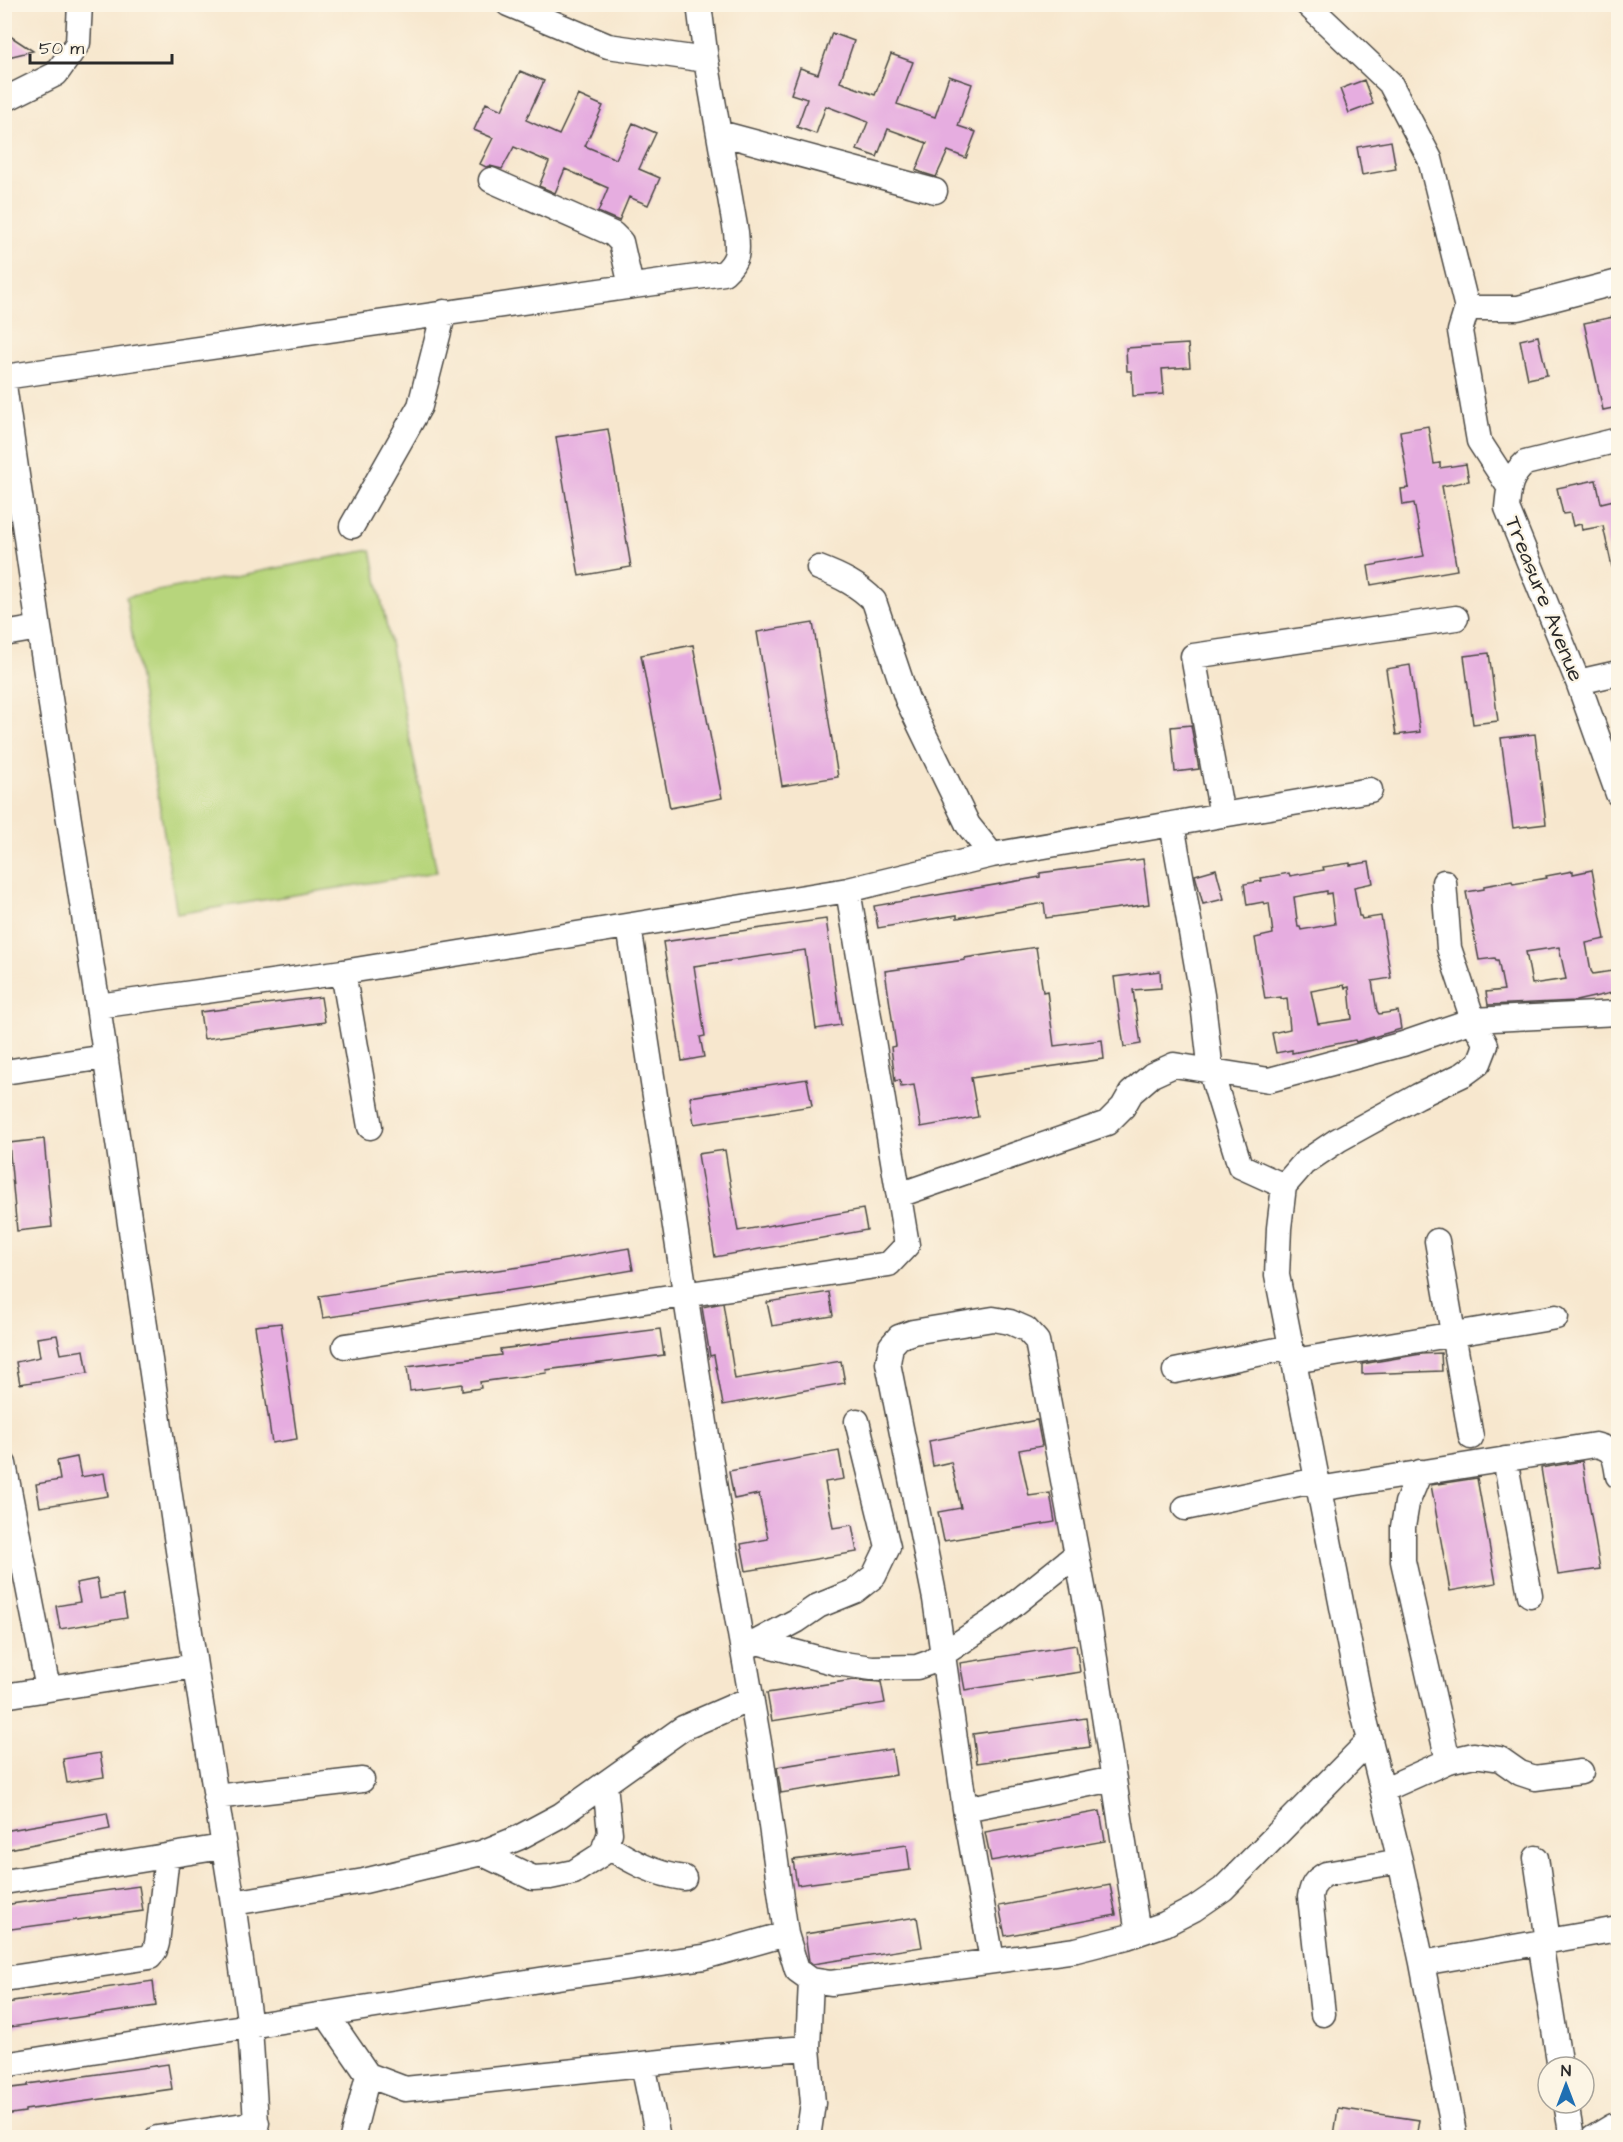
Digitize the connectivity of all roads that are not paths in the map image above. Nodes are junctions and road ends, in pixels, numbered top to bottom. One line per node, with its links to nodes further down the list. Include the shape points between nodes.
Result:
1 (80, 4): 6 (street, via 78,43 56,74)
2 (508, 4): 5 (street, via 608,46)
3 (699, 4): 5 (street)
4 (1307, 4): 12 (street, via 1390,83 1430,159)
5 (706, 60): 7 (street)
6 (4, 100)
7 (720, 133): 9 (street); 11 (street, via 736,232 738,252 734,263 724,273)
8 (491, 180): 11 (street, via 613,234 621,242)
9 (935, 191)
10 (1618, 282): 12 (street, via 1518,308)
11 (631, 286): 13 (street)
12 (1467, 308): 17 (street, via 1460,331 1479,441)
13 (444, 312): 14 (street); 18 (street, via 420,406)
14 (4, 377)
15 (4, 385): 21 (street)
16 (1618, 441): 17 (street, Treasure Avenue, via 1525,463 1514,473)
17 (1509, 487): 24 (street, Treasure Avenue, via 1507,508)
18 (352, 526)
19 (819, 568): 29 (street, via 863,589 874,601 907,699 968,825)
20 (1456, 618): 27 (street, via 1193,656)
21 (39, 628): 22 (street); 34 (street)
22 (4, 634)
23 (1618, 673): 24 (street)
24 (1578, 682): 26 (street, Treasure Avenue)
25 (1370, 790): 27 (street)
26 (1618, 794)
27 (1222, 815): 28 (street)
28 (1172, 824): 29 (street); 39 (street, via 1202,995)
29 (992, 855): 31 (street)
30 (1444, 882): 36 (street, via 1449,948)
31 (848, 890): 32 (street); 42 (street)
32 (629, 926): 33 (street); 44 (street)
33 (343, 972): 34 (street); 40 (street)
34 (98, 1006): 37 (street)
35 (1618, 1013): 36 (street)
36 (1473, 1020): 39 (street, via 1404,1044 1269,1080); 41 (street, via 1486,1045 1479,1063 1338,1140 1304,1163)
37 (106, 1057): 38 (street); 62 (street)
38 (4, 1072)
39 (1211, 1072): 41 (street, via 1240,1166); 42 (street, via 1174,1065 1152,1075 1107,1123)
40 (370, 1127)
41 (1284, 1186): 48 (street, via 1278,1275)
42 (899, 1195): 44 (street, via 907,1245 889,1264)
43 (1437, 1241): 46 (street)
44 (686, 1295): 47 (street); 60 (street, via 718,1508)
45 (1557, 1317): 46 (street)
46 (1453, 1334): 48 (street); 51 (street)
47 (345, 1346)
48 (1293, 1354): 49 (street); 56 (street)
49 (1175, 1371)
50 (857, 1421): 60 (street, via 888,1546 874,1576 855,1591 819,1606)
51 (1471, 1437)
52 (1505, 1459): 54 (street); 55 (street, via 1595,1445 1607,1447 1615,1456); 59 (street)
53 (4, 1464): 63 (street)
54 (1420, 1472): 56 (street); 67 (street, via 1407,1503 1404,1561)
55 (1618, 1476)
56 (1317, 1484): 57 (street); 66 (street)
57 (1185, 1508)
58 (1077, 1554): 61 (street, via 997,1618); 61 (street, via 1036,1341 1026,1329 993,1319 899,1337 891,1346 888,1363); 69 (street)
59 (1530, 1595)
60 (750, 1646): 61 (street, via 872,1668 917,1667); 65 (street)
61 (944, 1653): 74 (street)
62 (195, 1666): 63 (street); 73 (street)
63 (48, 1689): 64 (street)
64 (4, 1696)
65 (750, 1699): 71 (street, via 683,1728); 86 (street)
66 (1370, 1740): 72 (street); 85 (street, via 1223,1889 1194,1909)
67 (1448, 1761): 68 (street, via 1474,1755 1500,1760 1535,1778); 72 (street)
68 (1581, 1772)
69 (1114, 1779): 74 (street); 85 (street)
70 (362, 1780): 73 (street)
71 (605, 1784): 75 (street, via 610,1833); 77 (street, via 561,1815)
72 (1383, 1791): 80 (street)
73 (215, 1797): 76 (street)
74 (965, 1809): 88 (street)
75 (605, 1845): 77 (street, via 602,1854 574,1872 550,1877 533,1878); 81 (street, via 644,1868)
76 (222, 1847): 78 (street); 83 (street)
77 (481, 1853): 83 (street, via 364,1881)
78 (168, 1856): 82 (street); 90 (street, via 157,1942 150,1957)
79 (1536, 1858): 87 (street)
80 (1400, 1861): 89 (street); 93 (street, via 1326,1874 1311,1886)
81 (684, 1878)
82 (4, 1882)
83 (232, 1903): 94 (street)
84 (1618, 1929): 87 (street)
85 (1138, 1933): 88 (street, via 1076,1950)
86 (786, 1934): 91 (street, via 797,1970); 92 (street, via 704,1958)
87 (1544, 1942): 89 (street); 96 (street)
88 (992, 1960): 91 (street, via 831,1983)
89 (1422, 1963): 107 (street)
90 (4, 1979)
91 (811, 1980): 95 (street)
92 (326, 2014): 94 (street); 99 (street)
93 (1323, 2014)
94 (250, 2027): 98 (street); 102 (street)
95 (808, 2048): 97 (street); 106 (street, via 813,2103)
96 (1558, 2055)
97 (643, 2064): 99 (street, via 405,2089); 105 (street)
98 (4, 2065)
99 (368, 2075): 104 (street)
100 (1568, 2115): 108 (street)
101 (1618, 2126): 109 (street)
102 (257, 2130): 103 (street)
103 (157, 2138)
104 (352, 2138)
105 (658, 2138)
106 (808, 2138)
107 (1455, 2138)
108 (1572, 2138)
109 (1593, 2138)

